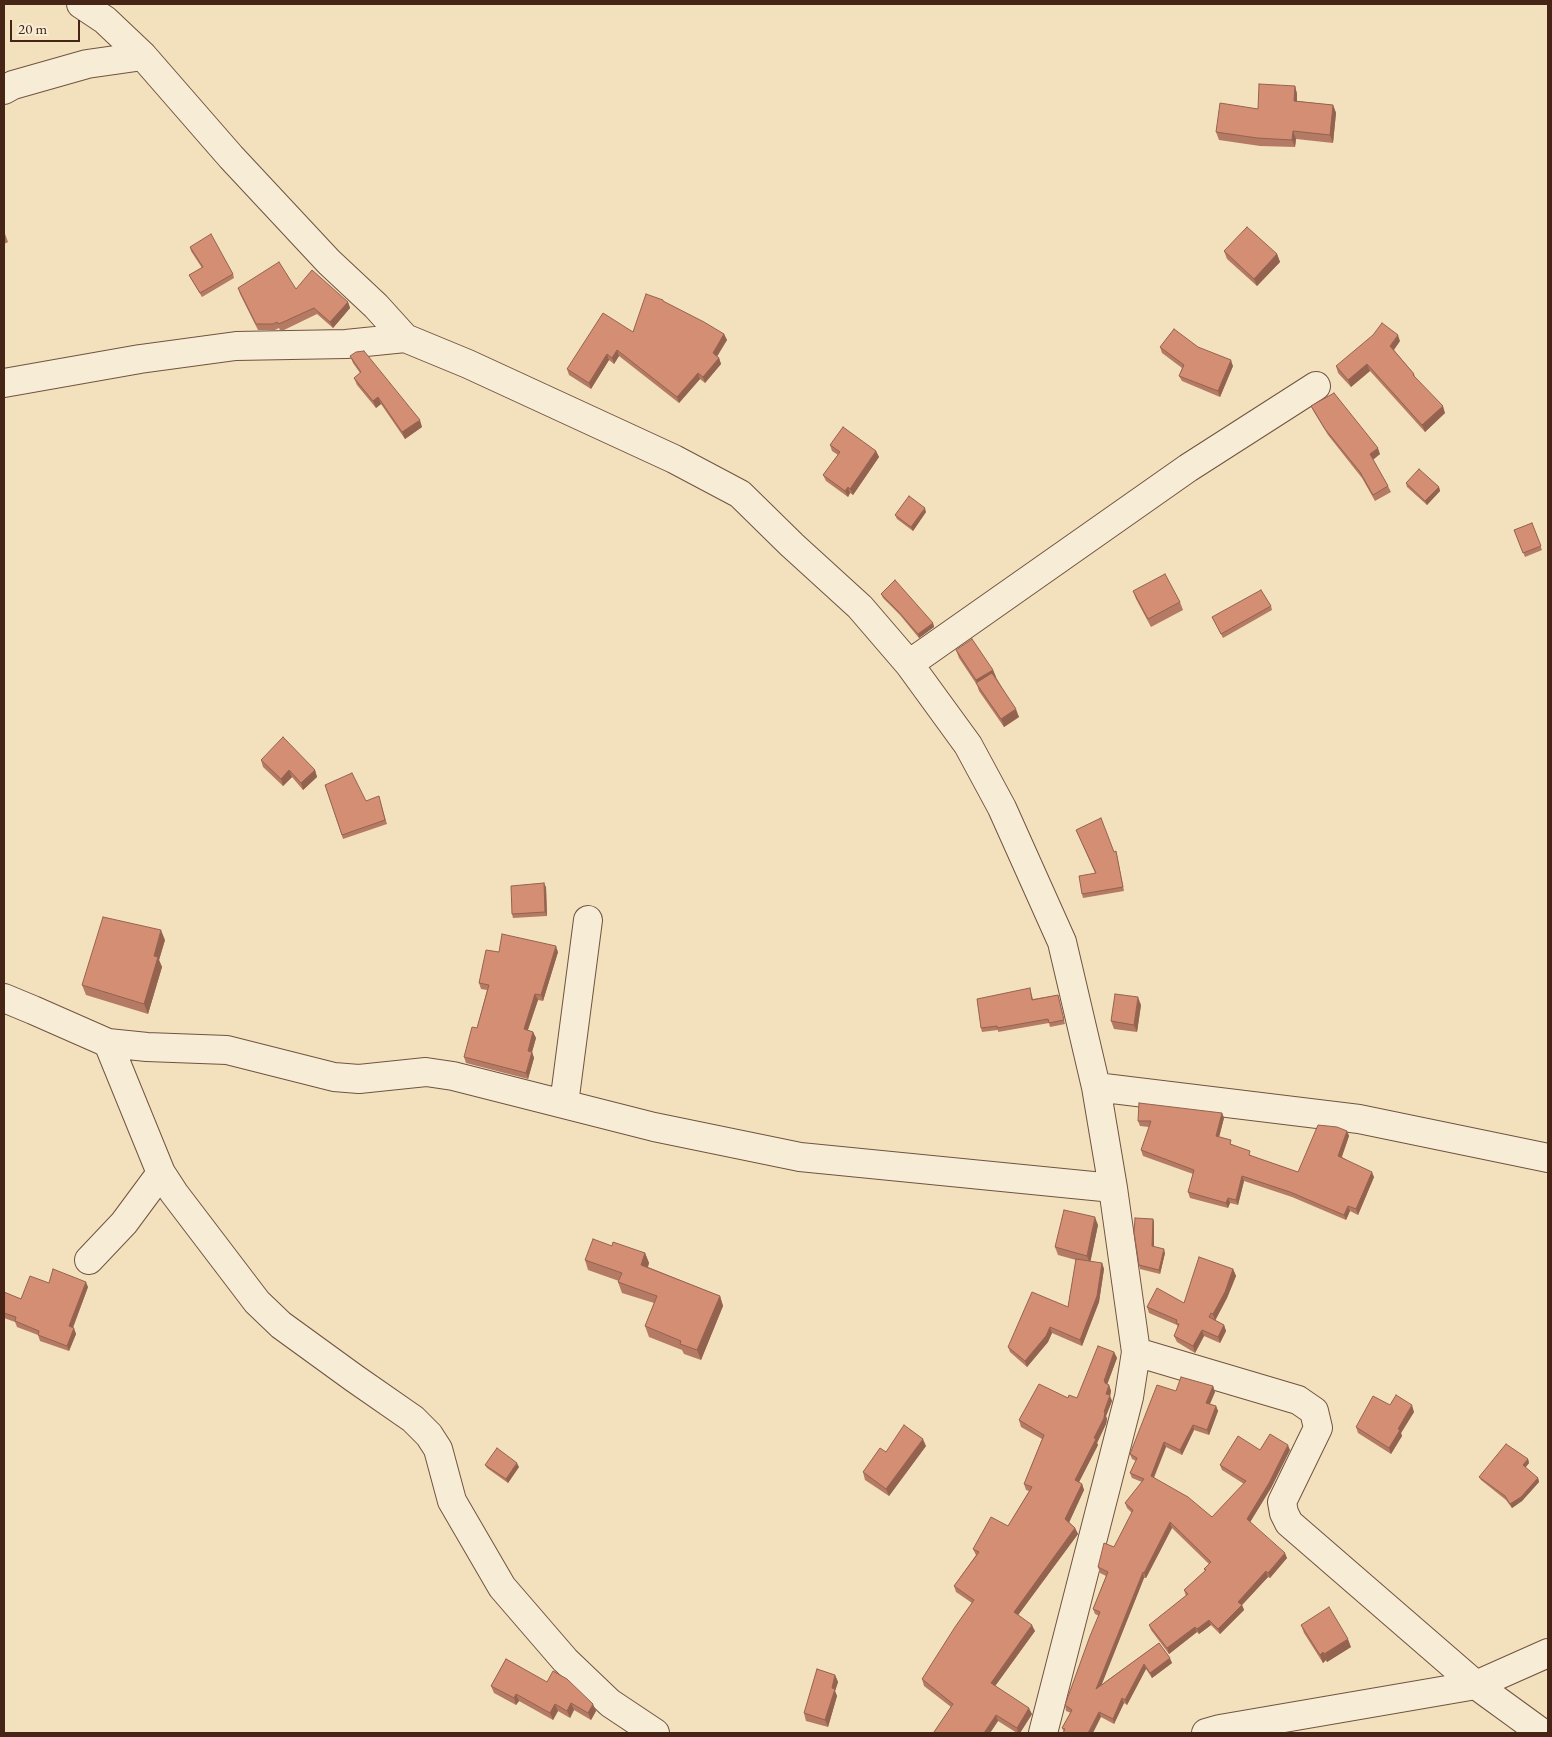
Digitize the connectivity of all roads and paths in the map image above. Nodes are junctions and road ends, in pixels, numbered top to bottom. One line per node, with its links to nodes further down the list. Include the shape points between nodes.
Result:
1 (81, 4): 2 (street, via 105,20)
2 (143, 56): 3 (street, via 87,64); 4 (street, via 250,178)
3 (4, 90)
4 (405, 338): 5 (street, via 346,344 236,346); 7 (street, via 674,459 740,494 860,607)
5 (4, 383)
6 (1316, 386): 7 (street, via 1188,468)
7 (909, 664): 11 (street, via 968,745 1002,808 1062,942)
8 (588, 920): 12 (street)
9 (4, 998): 10 (street)
10 (108, 1043): 12 (street, via 226,1050 334,1077 359,1079 426,1072); 14 (street)
11 (1096, 1087): 13 (street, via 1359,1119); 15 (street)
12 (564, 1104): 15 (street, via 800,1158)
13 (1548, 1158)
14 (161, 1173): 16 (street, via 124,1223); 20 (street, via 263,1308 280,1325 413,1419 429,1435 438,1450 452,1501 502,1587 565,1660 610,1703)
15 (1113, 1188): 17 (street)
16 (89, 1260)
17 (1136, 1352): 19 (street, via 1298,1400 1314,1411 1318,1428 1282,1502 1289,1523); 21 (street, via 1129,1397)
18 (1548, 1653): 19 (street)
19 (1476, 1685): 22 (street); 23 (street)
20 (655, 1733)
21 (1043, 1733)
22 (1206, 1733)
23 (1542, 1733)

